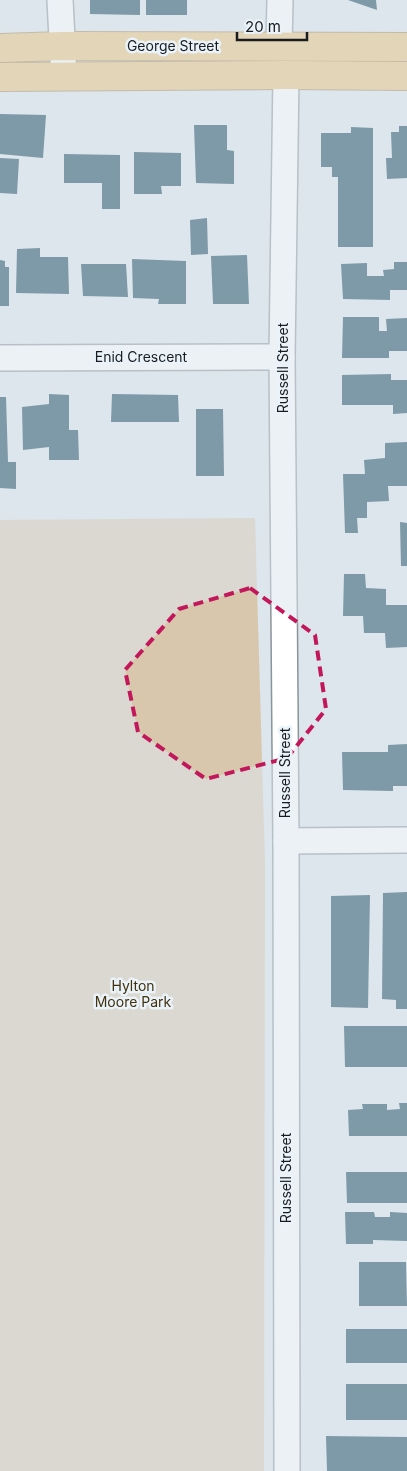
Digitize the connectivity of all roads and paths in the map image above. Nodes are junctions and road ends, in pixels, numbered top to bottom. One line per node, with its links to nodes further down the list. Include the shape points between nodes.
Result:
1 (60, 0): 3 (street)
2 (280, 0): 4 (street)
3 (63, 46): 4 (highway, George Street); 6 (highway, George Street); 10 (street)
4 (280, 46): 5 (highway, George Street)
5 (407, 47)
6 (0, 48)
7 (286, 75): 8 (highway); 10 (highway); 11 (street, Russell Street)
8 (407, 76)
9 (0, 77): 10 (highway)
10 (64, 77)
11 (282, 357): 12 (street, Enid Crescent); 13 (street, Russell Street)
12 (0, 358)
13 (286, 840): 14 (street); 15 (street, Russell Street)
14 (407, 840)
15 (287, 1471)

